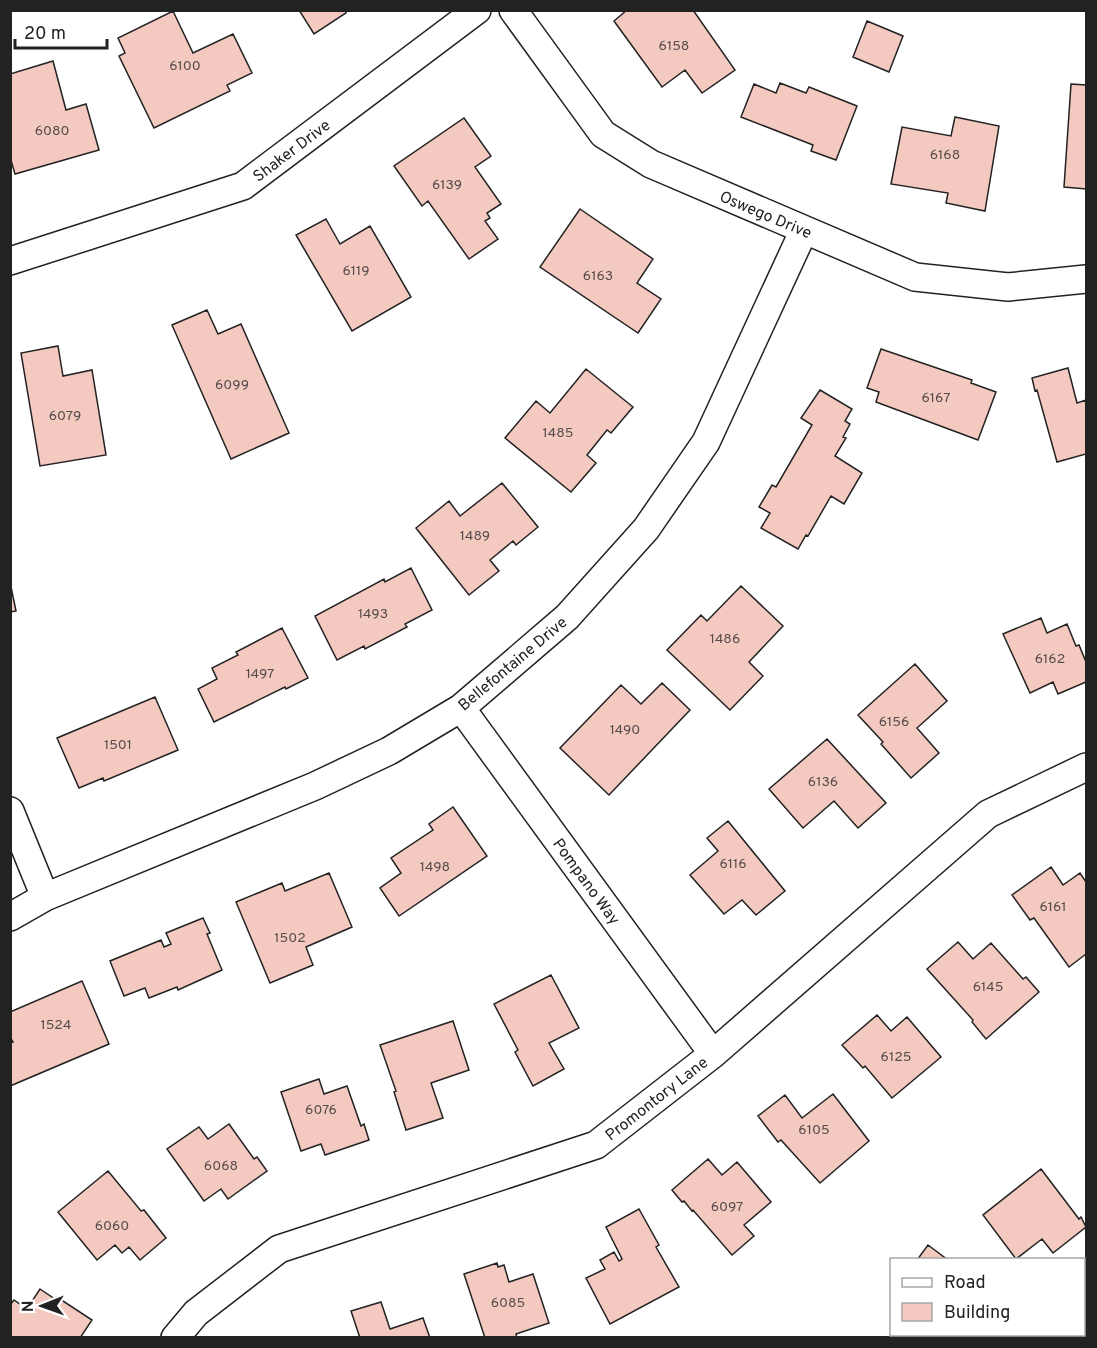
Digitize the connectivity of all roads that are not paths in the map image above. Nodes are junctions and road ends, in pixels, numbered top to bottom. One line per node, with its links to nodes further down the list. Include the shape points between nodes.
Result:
1 (477, 10): 4 (street, Shaker Drive, via 243,186)
2 (513, 10): 3 (street, Oswego Drive, via 603,134 651,164)
3 (804, 230): 5 (street, Oswego Drive, via 915,277 1008,287); 6 (street, Bellefontaine Drive, via 706,442 646,529 567,617)
4 (10, 261)
5 (1086, 279)
6 (461, 708): 9 (street, Bellefontaine Drive, via 389,751 315,786); 11 (street, Pompano Way)
7 (1086, 767): 11 (street, Promontory Lane, via 988,814)
8 (10, 811): 9 (street)
9 (45, 897): 10 (street, Bellefontaine Drive)
10 (10, 917)
11 (713, 1054): 13 (street, Promontory Lane, via 596,1145 279,1250 196,1313)
12 (1086, 1334): 14 (street)
13 (174, 1338)
14 (1084, 1338)

